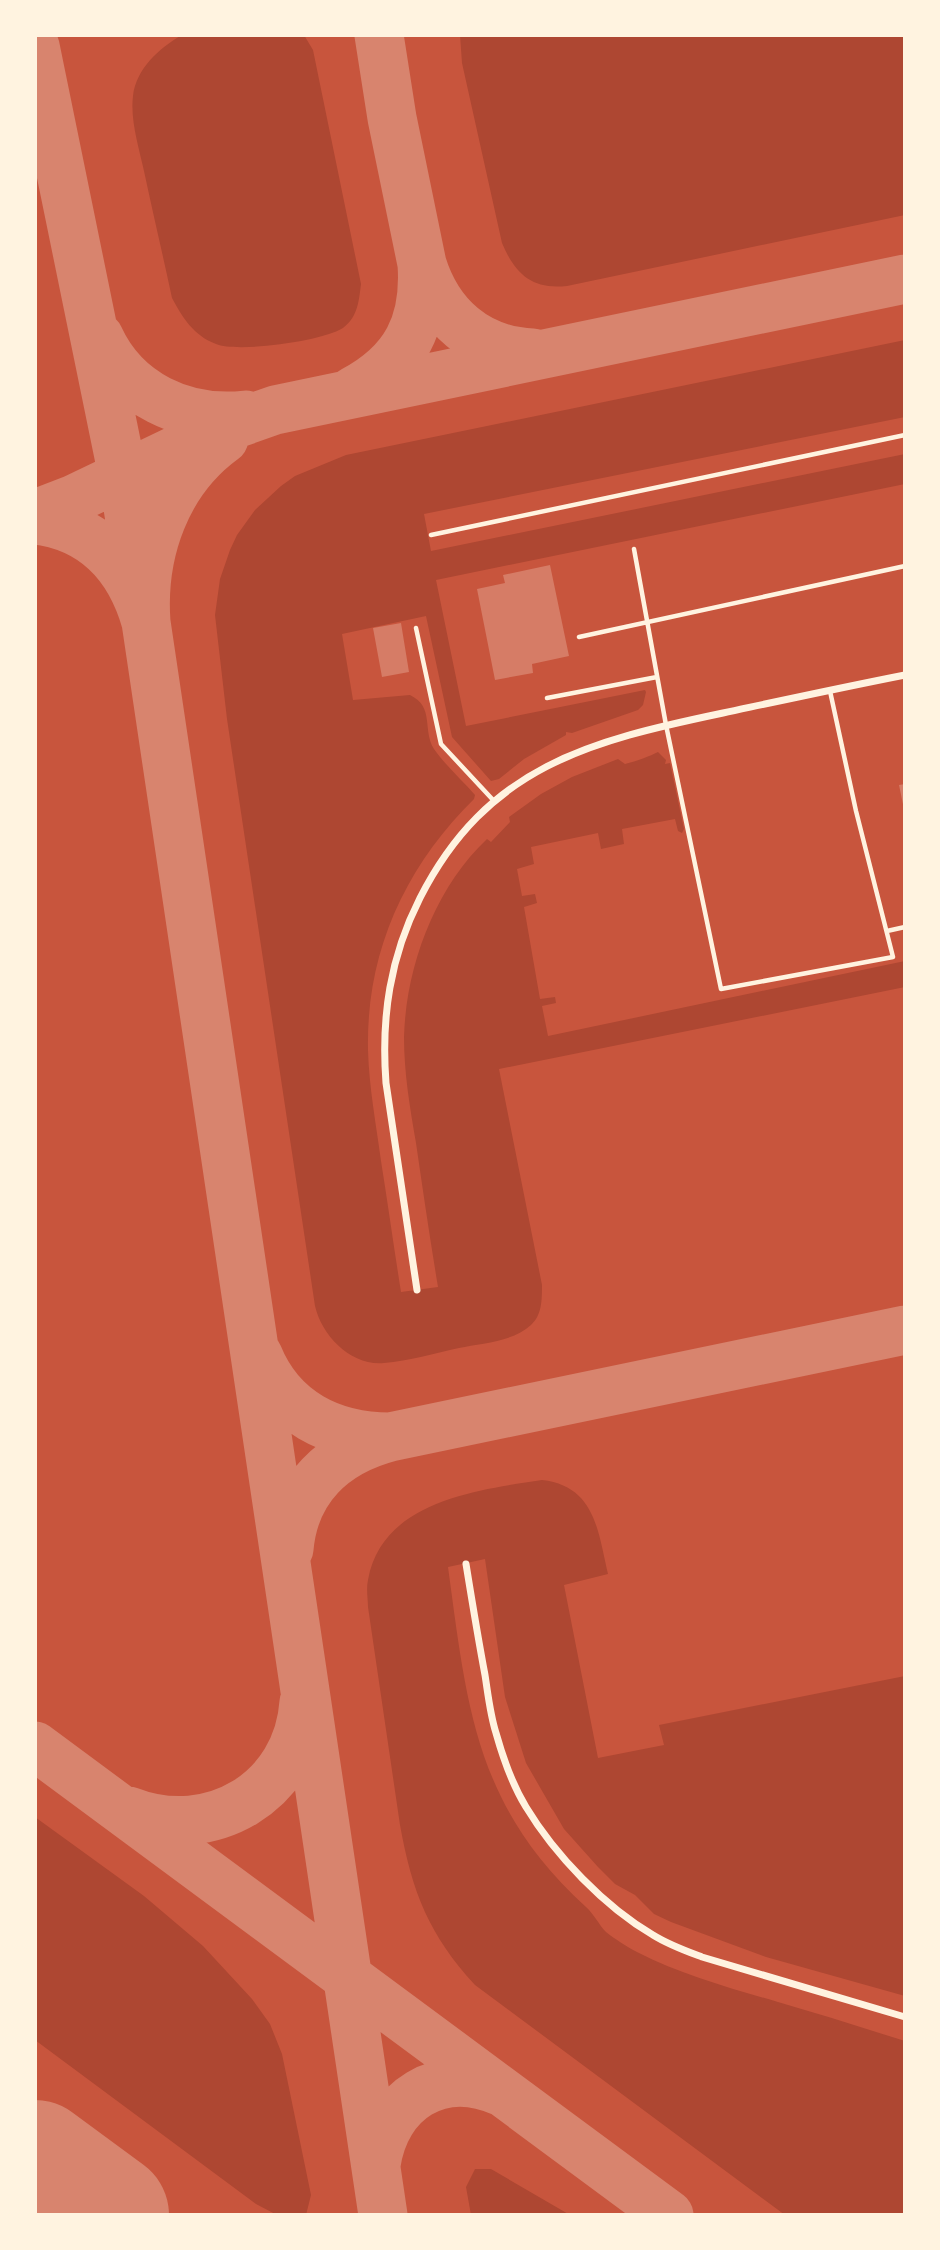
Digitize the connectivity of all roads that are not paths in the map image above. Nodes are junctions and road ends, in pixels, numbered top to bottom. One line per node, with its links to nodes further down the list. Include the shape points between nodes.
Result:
1 (905, 435): 2 (lane)
2 (432, 535)
3 (634, 549): 5 (lane)
4 (905, 566): 5 (lane)
5 (647, 622): 7 (lane); 9 (lane)
6 (416, 628): 13 (lane, via 441,744)
7 (579, 636)
8 (905, 675): 10 (street)
9 (657, 677): 11 (lane); 12 (lane)
10 (830, 690): 12 (street); 15 (lane)
11 (547, 698)
12 (666, 725): 13 (street, via 601,742 546,766); 15 (lane, via 721,989 894,957)
13 (495, 802): 16 (street, via 460,838 429,882 410,918 390,981 386,1083)
14 (905, 927): 15 (lane)
15 (887, 931)
16 (417, 1290)
17 (466, 1564): 18 (street, via 489,1706 514,1785 542,1830 597,1892 654,1936 677,1947)
18 (905, 2017)

